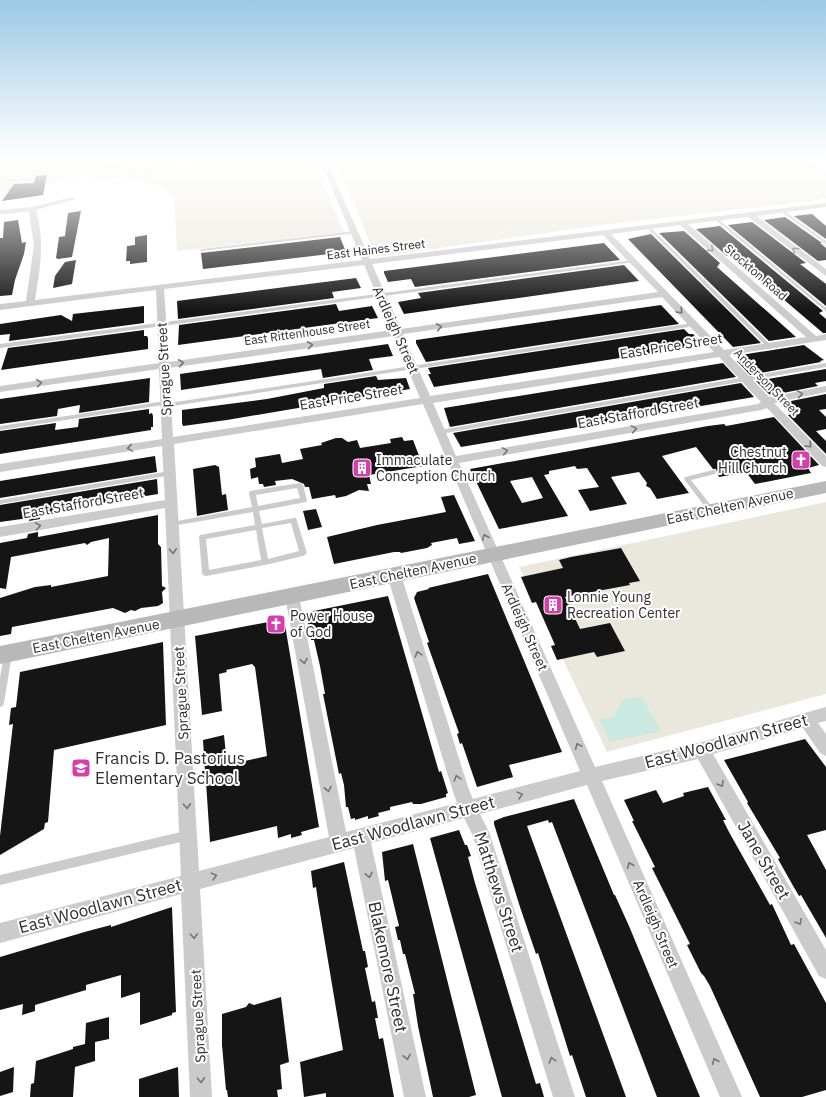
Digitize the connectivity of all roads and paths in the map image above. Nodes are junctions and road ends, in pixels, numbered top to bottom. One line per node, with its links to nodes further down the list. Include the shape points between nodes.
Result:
1 (35, 208): 5 (street)
2 (344, 208): 13 (street, Ardleigh Street)
3 (801, 208): 6 (street, East Haines Street)
4 (816, 208): 9 (street)
5 (32, 209): 7 (street); 23 (street, via 39,231 40,245)
6 (781, 210): 8 (street, East Haines Street); 15 (lane)
7 (0, 212)
8 (749, 214): 10 (street, East Haines Street); 19 (street, one-way to 8)
9 (826, 215)
10 (715, 218): 11 (street, East Haines Street); 25 (lane)
11 (682, 223): 12 (street, East Haines Street); 30 (street, Stockton Road, one-way to 30)
12 (648, 227): 14 (street, East Haines Street); 32 (lane)
13 (355, 232): 16 (lane); 18 (street, Ardleigh Street)
14 (605, 232): 17 (street, Anderson Street); 18 (street, East Haines Street)
15 (826, 243)
16 (201, 250)
17 (633, 261): 21 (street, Anderson Street); 22 (lane)
18 (367, 262): 20 (street, East Haines Street); 22 (street, Ardleigh Street)
19 (826, 274)
20 (160, 288): 23 (street, East Haines Street); 26 (street, Sprague Street)
21 (662, 291): 27 (street, Anderson Street, one-way to 27); 28 (street, East Rittenhouse Street)
22 (382, 296): 26 (lane); 28 (street, Ardleigh Street)
23 (30, 304): 24 (street, East Haines Street)
24 (0, 307)
25 (826, 310)
26 (162, 325): 31 (lane); 34 (street, Sprague Street)
27 (693, 325): 33 (street, Anderson Street); 36 (lane)
28 (396, 328): 34 (street, East Rittenhouse Street); 36 (street, Ardleigh Street)
29 (826, 337): 30 (street, East Price Street)
30 (814, 339): 32 (street, East Price Street)
31 (0, 346)
32 (770, 347): 33 (street, East Price Street)
33 (721, 353): 37 (street, Anderson Street); 41 (street, East Price Street)
34 (164, 361): 38 (street, East Rittenhouse Street); 39 (street, East Rittenhouse Street, one-way to 34); 43 (street, Sprague Street)
35 (826, 365): 37 (lane)
36 (412, 366): 41 (street, Ardleigh Street); 43 (lane)
37 (745, 379): 42 (street, Anderson Street); 45 (lane)
38 (0, 380)
39 (0, 389)
40 (826, 389): 42 (street, East Stafford Street, one-way to 40, via 774,398)
41 (427, 400): 45 (street, Ardleigh Street); 46 (street, East Price Street)
42 (768, 402): 47 (street, East Stafford Street, one-way to 42, via 756,408); 48 (street, Anderson Street, one-way to 48)
43 (166, 404): 44 (lane); 46 (street, Sprague Street)
44 (0, 428)
45 (440, 432): 47 (street, Ardleigh Street)
46 (168, 442): 49 (street, East Price Street, one-way to 49); 51 (street, Sprague Street)
47 (453, 460): 60 (street, Ardleigh Street, one-way to 47)
48 (826, 463)
49 (0, 468)
50 (713, 472): 56 (lane, via 687,478)
51 (170, 473): 53 (lane); 54 (street, Sprague Street)
52 (826, 487): 56 (street, East Chelten Avenue)
53 (0, 502)
54 (171, 503): 57 (street, Sprague Street); 59 (street, East Stafford Street, one-way to 54)
55 (255, 508): 55 (lane, via 304,500 300,485 252,493); 57 (lane); 58 (lane)
56 (711, 510): 60 (street, East Chelten Avenue)
57 (172, 524): 64 (street, Sprague Street, one-way to 64)
58 (259, 527): 61 (lane); 61 (lane, via 294,520 303,553); 61 (lane, via 202,537 206,573)
59 (0, 532)
60 (493, 555): 62 (street, East Chelten Avenue); 71 (street, Ardleigh Street, one-way to 60)
61 (265, 562)
62 (394, 575): 63 (street, East Chelten Avenue); 72 (street, Matthews Street, one-way to 62, via 461,792)
63 (292, 596): 64 (street, East Chelten Avenue); 75 (street, one-way to 75)
64 (176, 619): 65 (street, East Chelten Avenue); 73 (street, Sprague Street, one-way to 73)
65 (4, 654): 66 (lane)
66 (0, 704)
67 (826, 714): 68 (street, East Woodlawn Street)
68 (806, 719): 69 (street); 70 (street, East Woodlawn Street)
69 (826, 748)
70 (702, 750): 71 (street, East Woodlawn Street); 79 (street, Jane Street, one-way to 79)
71 (592, 776): 72 (street, East Woodlawn Street, one-way to 71); 83 (street, Ardleigh Street, one-way to 71)
72 (469, 808): 74 (street, East Woodlawn Street); 82 (street, Matthews Street, one-way to 72, via 480,832)
73 (189, 835): 76 (lane); 77 (street, Sprague Street)
74 (361, 837): 75 (street, East Woodlawn Street); 81 (street, Blakemore Street, one-way to 81)
75 (338, 843): 77 (street, East Woodlawn Street, one-way to 75)
76 (0, 880)
77 (191, 882): 78 (street, East Woodlawn Street); 80 (street, Sprague Street, one-way to 80)
78 (0, 933)
79 (826, 969)
80 (201, 1097)
81 (415, 1097)
82 (564, 1097)
83 (731, 1097)

